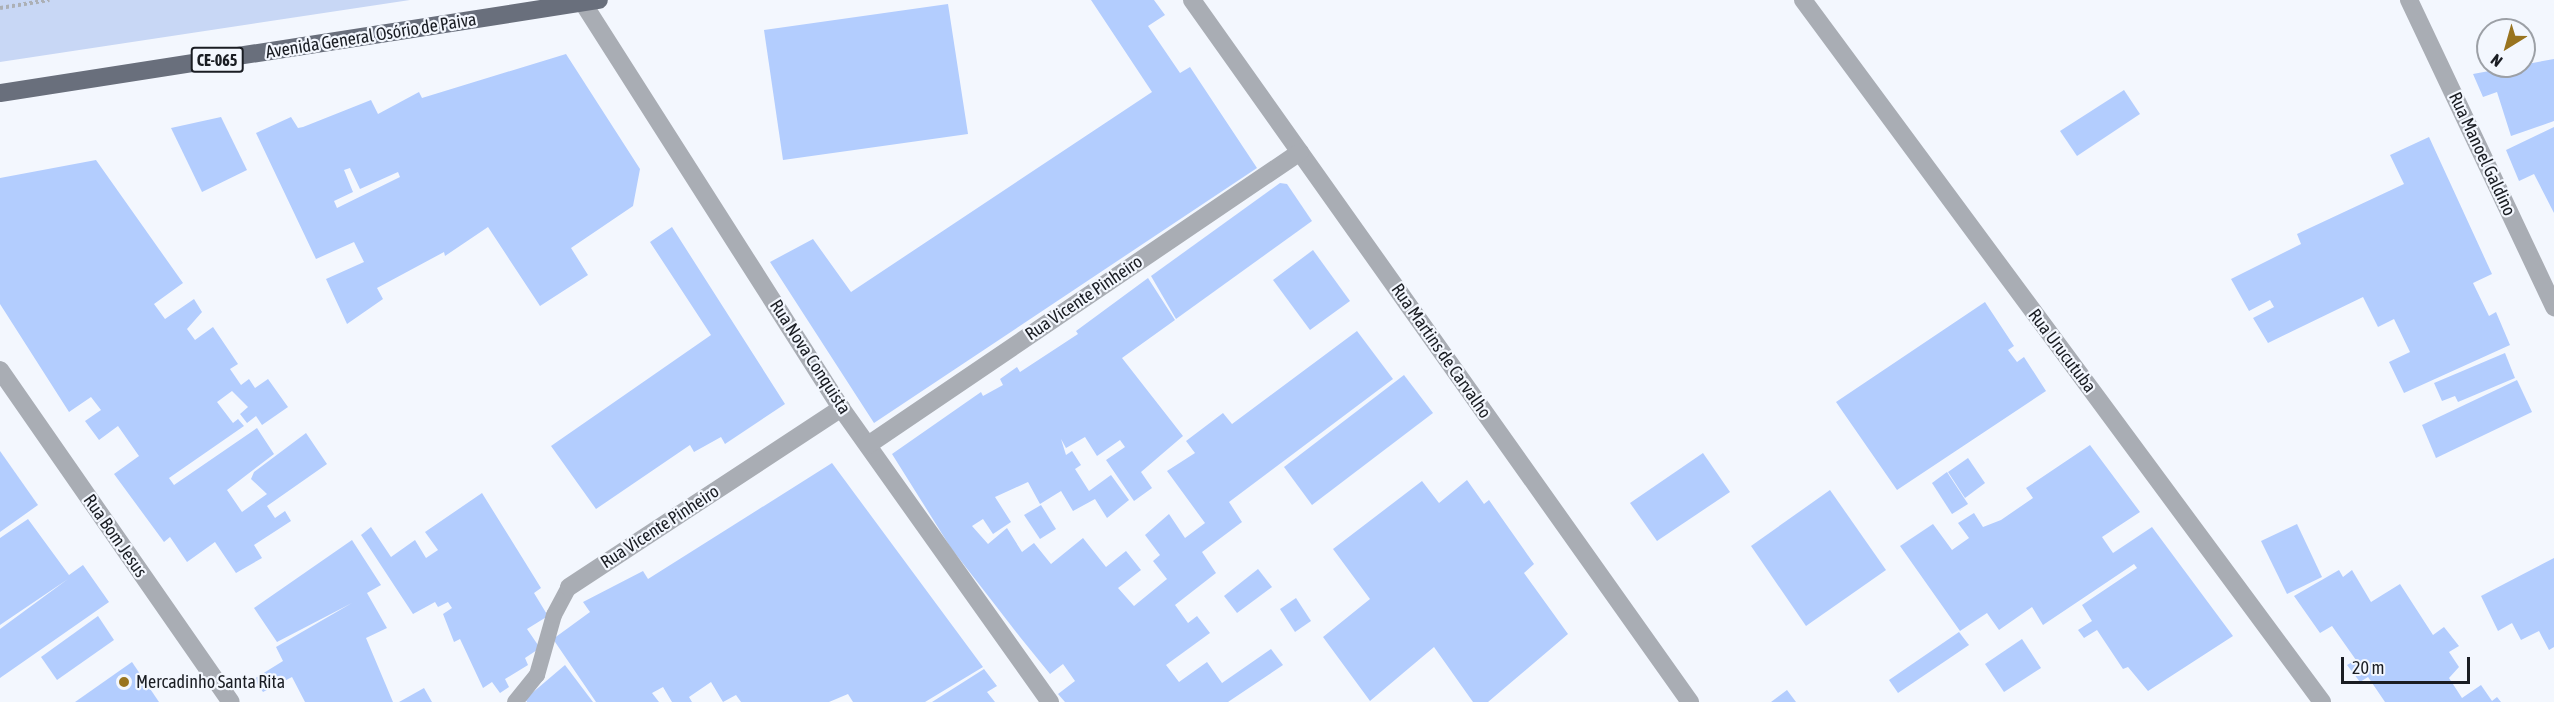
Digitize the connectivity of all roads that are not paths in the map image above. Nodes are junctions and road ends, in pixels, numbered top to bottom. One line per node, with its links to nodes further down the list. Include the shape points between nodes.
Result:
1 (1192, 0): 6 (street, Rua Martins de Carvalho)
2 (1803, 0): 16 (street, Rua Urucutuba)
3 (2409, 0): 7 (street, Rua Manoel Galdino)
4 (591, 1): 5 (main road, Avenida General Osório de Paiva / CE-065); 9 (street, Rua Nova Conquista)
5 (0, 93)
6 (1300, 152): 10 (street, Rua Vicente Pinheiro); 15 (street, Rua Martins de Carvalho)
7 (2554, 307)
8 (0, 370): 12 (street, Rua Bom Jesus)
9 (841, 408): 10 (street, Rua Nova Conquista); 11 (street, Rua Vicente Pinheiro)
10 (868, 445): 14 (street, Rua Nova Conquista)
11 (569, 587): 13 (lane, via 555,615 537,675)
12 (231, 702)
13 (515, 702)
14 (1050, 702)
15 (1690, 702)
16 (2322, 702)

